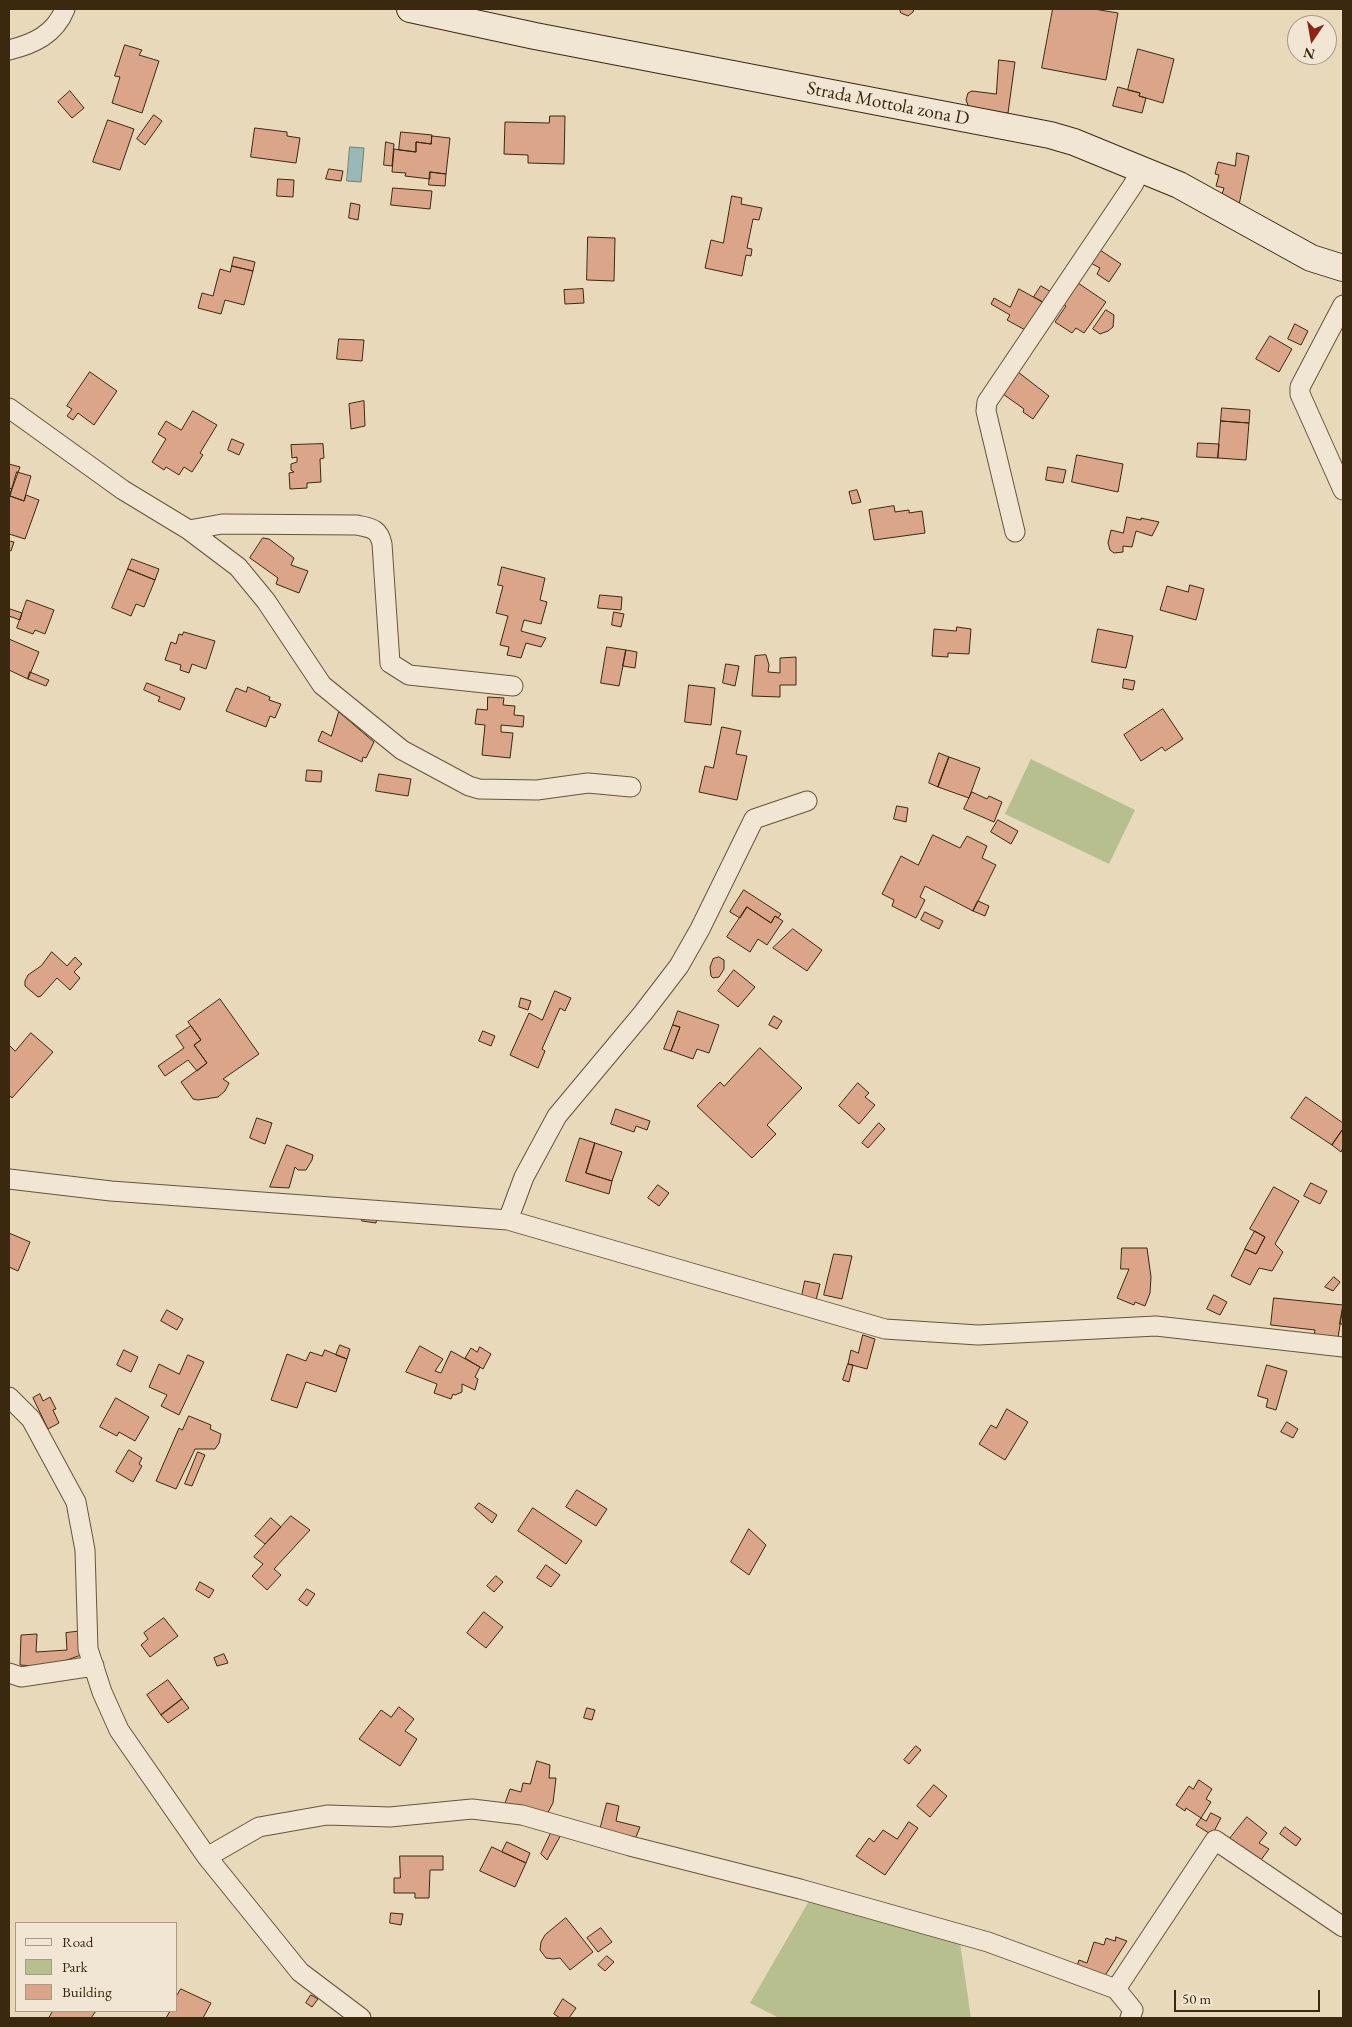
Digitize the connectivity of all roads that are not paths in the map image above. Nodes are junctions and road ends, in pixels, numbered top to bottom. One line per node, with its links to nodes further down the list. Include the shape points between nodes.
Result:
1 (65, 9): 3 (street, via 55,27 35,41)
2 (410, 9): 4 (main road, Strada Mottola zona D, via 1050,135)
3 (9, 50)
4 (1140, 169): 5 (main road, Strada Mottola zona D, via 1179,185 1311,258); 10 (street, via 1133,185 987,402 986,410)
5 (1343, 268)
6 (1343, 305): 8 (street, via 1300,386 1300,394)
7 (9, 408): 9 (street, via 123,490)
8 (1343, 490)
9 (189, 530): 11 (street, via 222,524 357,525 373,529 382,544 390,663 409,675); 12 (street, via 238,568 266,601 322,685 402,750 479,789 537,790 588,783)
10 (1015, 532)
11 (514, 686)
12 (631, 788)
13 (807, 800): 15 (street, via 754,819 700,929 678,966 557,1116 524,1177)
14 (9, 1179): 15 (street, via 111,1192)
15 (508, 1220): 16 (street, via 885,1330 978,1335 1156,1326)
16 (1343, 1347)
17 (9, 1397): 18 (street, via 31,1419 76,1502 84,1550 88,1649)
18 (94, 1666): 19 (street, via 21,1677); 20 (street, via 119,1730)
19 (9, 1673)
20 (207, 1857): 22 (street, via 259,1827 327,1815 390,1817 472,1809 522,1815 979,1940); 23 (street, via 300,1972)
21 (1343, 1927): 22 (street, via 1215,1840)
22 (1116, 1989): 24 (street, via 1133,2010)
23 (361, 2018)
24 (1130, 2018)

